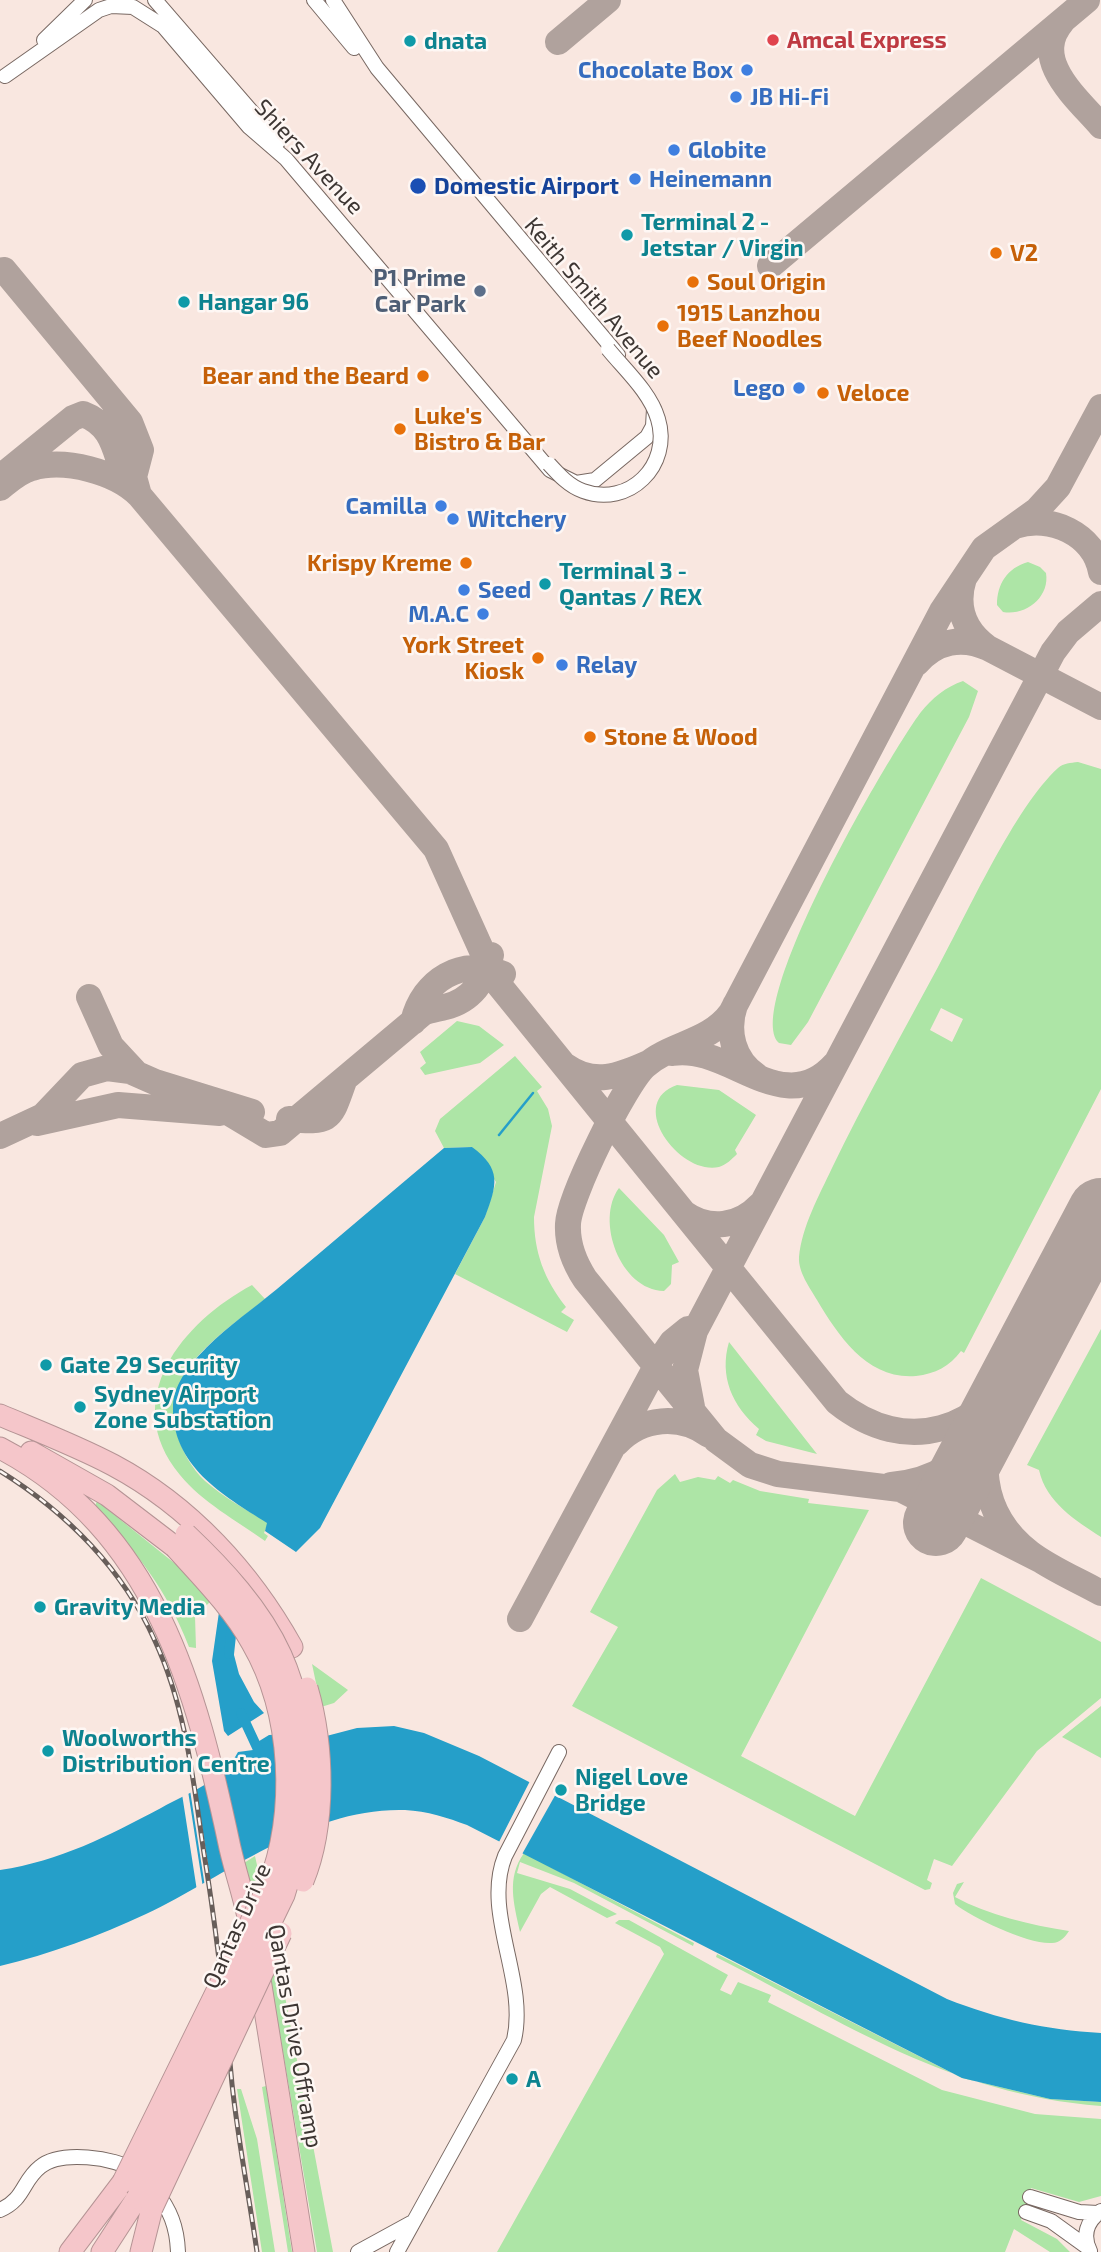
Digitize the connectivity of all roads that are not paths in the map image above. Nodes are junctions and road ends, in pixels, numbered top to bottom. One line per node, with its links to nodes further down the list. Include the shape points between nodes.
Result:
1 (85, 0): 5 (street)
2 (314, 0): 7 (street, Keith Smith Avenue, bridge, via 640,387 655,411)
3 (333, 0): 6 (street, Keith Smith Avenue, via 377,68)
4 (159, 3): 7 (street, Shiers Avenue, bridge, via 565,480 593,494 626,490 653,470)
5 (2, 78): 6 (street, Shiers Avenue, via 106,8 133,8 156,20 250,127 291,166 541,462 570,481 595,481 651,431 655,413)
6 (647, 390)
7 (661, 440)
8 (0, 1416): 11 (highway, Qantas Drive, via 101,1470)
9 (0, 1436): 11 (highway, Qantas Drive)
10 (0, 1448): 26 (highway, Qantas Drive Offramp, via 40,1472 88,1511 120,1549 145,1586 190,1685 248,1915)
11 (185, 1535): 13 (highway, Qantas Drive, bridge, via 267,1673 281,1728 285,1811 277,1864); 13 (highway, bridge, via 259,1592 301,1668 315,1724 315,1833 288,1918)
12 (559, 1752): 18 (street, via 500,1870 498,1889 518,2006 514,2039)
13 (137, 2196): 20 (highway); 21 (highway); 22 (highway); 23 (highway); 24 (highway)
14 (1030, 2197): 17 (street, via 1079,2213)
15 (0, 2210): 25 (street, via 19,2199 40,2166 84,2157 113,2161 141,2176 167,2206 177,2230)
16 (1026, 2212): 19 (street, via 1051,2221)
17 (1099, 2212): 19 (street, via 1088,2226)
18 (415, 2220): 27 (street); 28 (street)
19 (1089, 2250)
20 (70, 2252)
21 (79, 2252)
22 (102, 2252)
23 (112, 2252)
24 (141, 2252)
25 (178, 2252)
26 (304, 2252)
27 (358, 2252)
28 (397, 2252)

